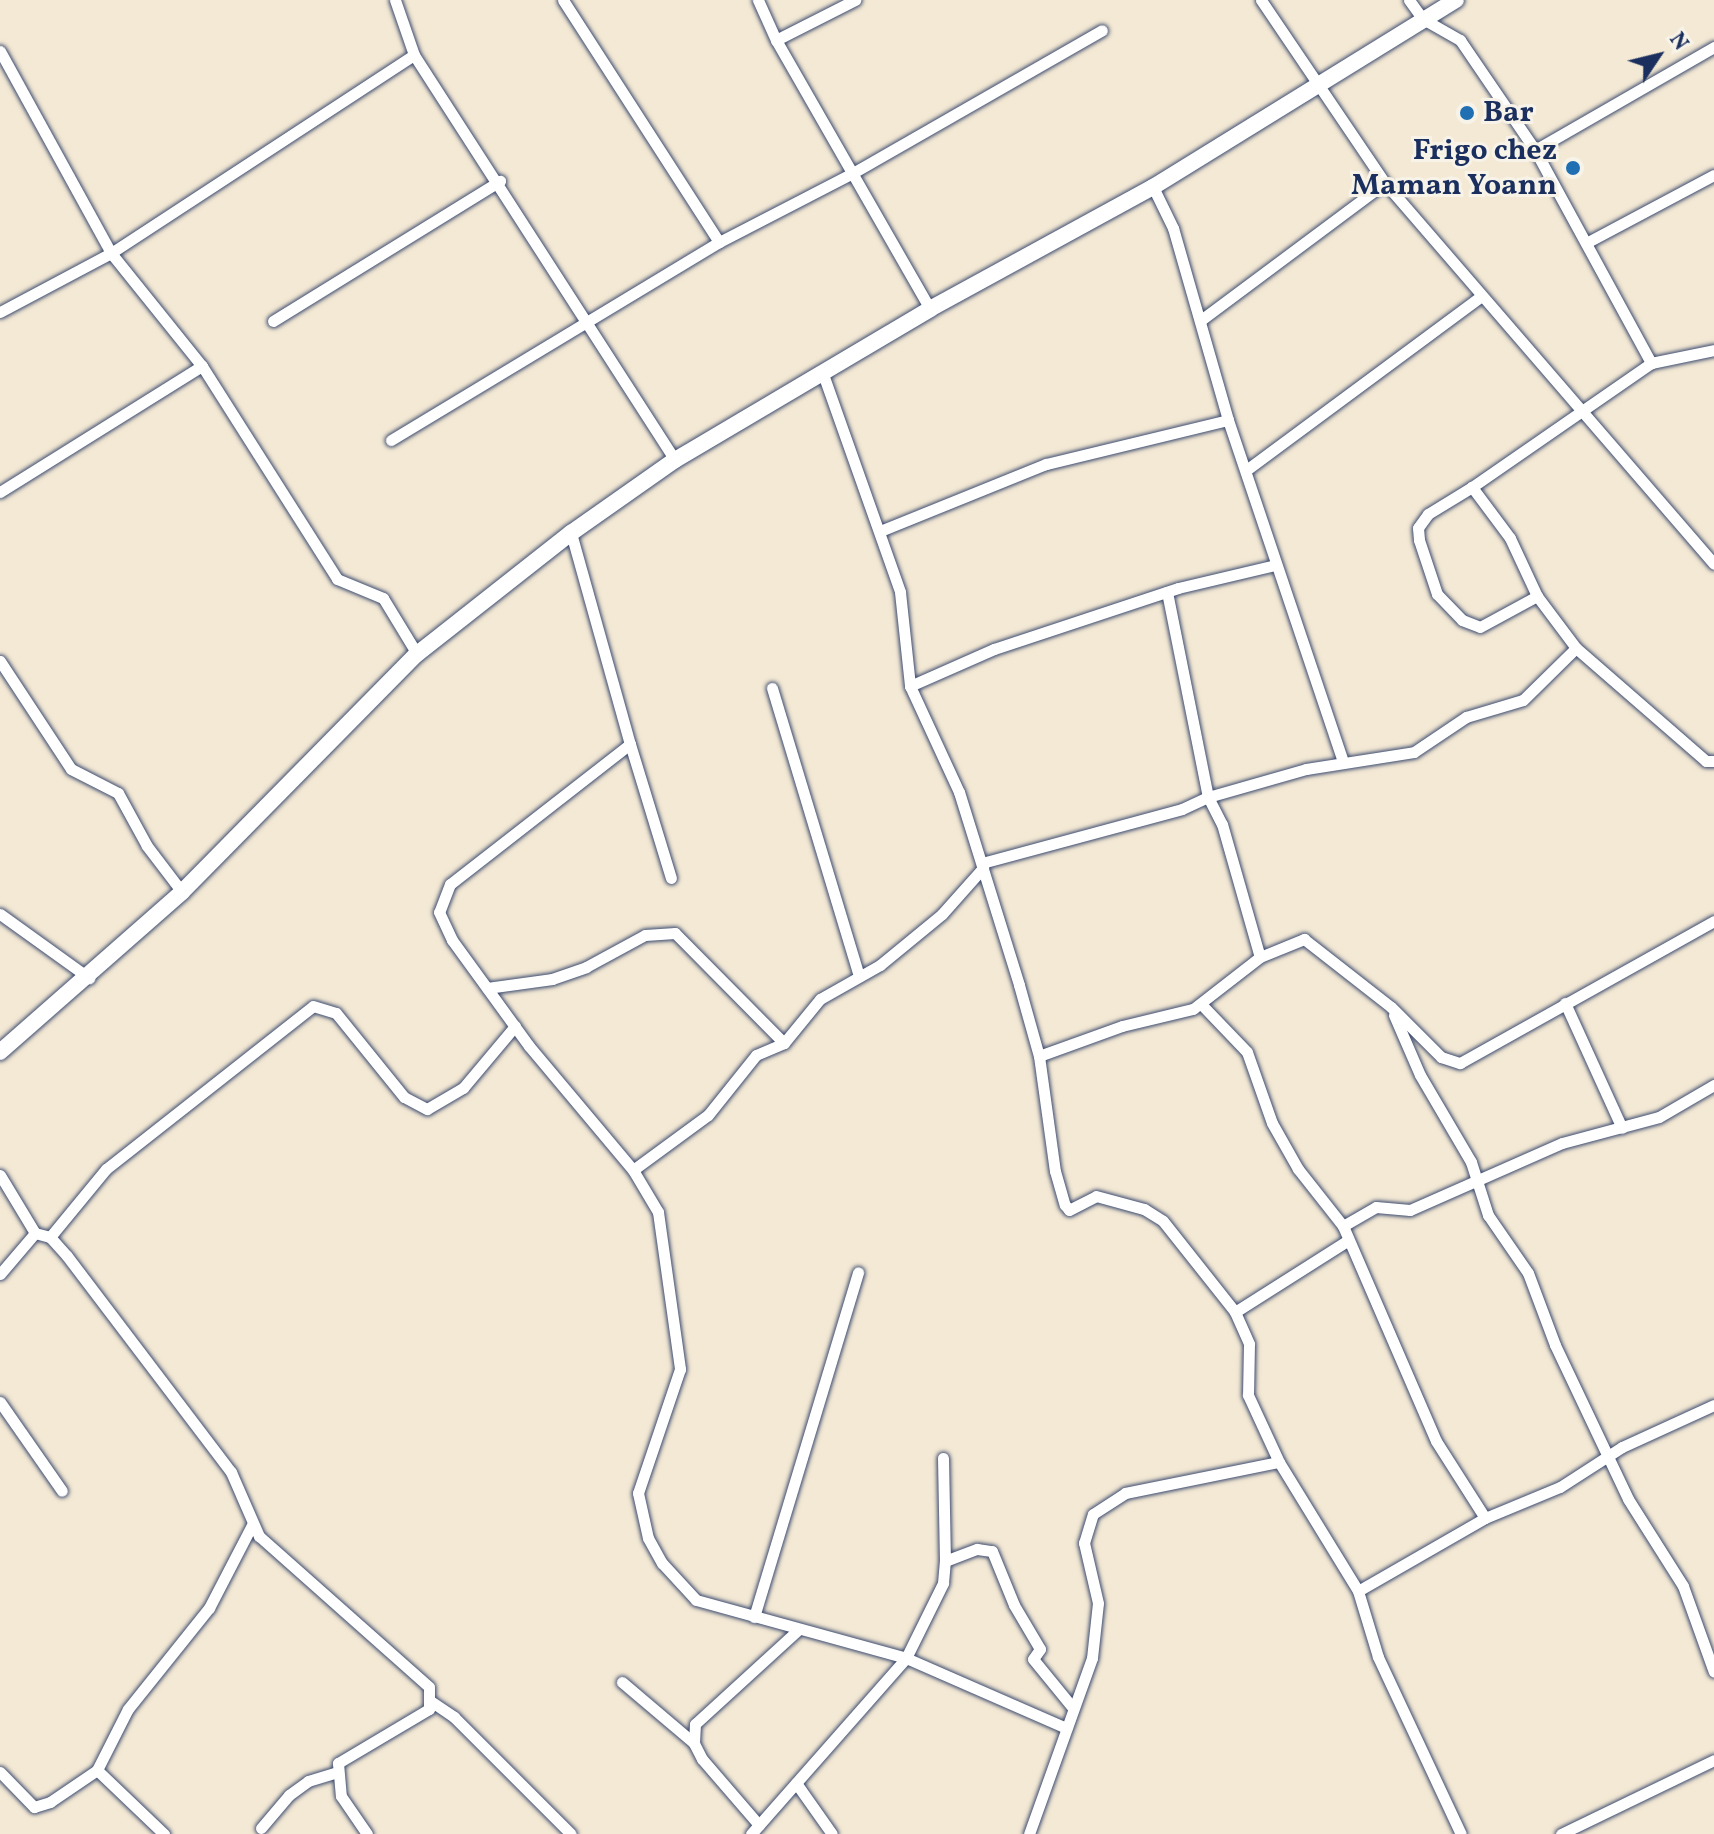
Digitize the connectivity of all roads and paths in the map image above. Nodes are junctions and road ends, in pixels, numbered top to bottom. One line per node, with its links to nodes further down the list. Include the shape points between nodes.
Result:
1 (395, 0): 13 (street)
2 (563, 0): 21 (street)
3 (758, 0): 10 (street)
4 (855, 0): 10 (street)
5 (1261, 0): 14 (street)
6 (1409, 0): 8 (street)
7 (1456, 0): 8 (street)
8 (1423, 19): 14 (street); 15 (street, via 1460,40)
9 (1102, 30): 16 (street)
10 (776, 40): 16 (street)
11 (1714, 47): 15 (street)
12 (0, 51): 23 (street)
13 (414, 55): 18 (street); 23 (street)
14 (1318, 87): 19 (street); 20 (street)
15 (1535, 150): 22 (street)
16 (851, 174): 21 (street); 25 (street)
17 (1714, 175): 22 (street)
18 (500, 181): 28 (street); 29 (street)
19 (1385, 183): 24 (street); 27 (street)
20 (1153, 187): 25 (street); 27 (street, via 1173,228)
21 (719, 242): 29 (street)
22 (1586, 243): 31 (street)
23 (111, 253): 26 (street); 32 (street)
24 (1480, 297): 34 (street); 38 (street)
25 (930, 309): 33 (street)
26 (0, 312)
27 (1201, 320): 35 (street)
28 (273, 321)
29 (585, 321): 36 (street); 37 (street)
30 (1714, 349): 31 (street)
31 (1651, 363): 34 (street)
32 (202, 366): 40 (street); 48 (street, via 337,579 383,598)
33 (823, 374): 37 (street); 41 (street)
34 (1579, 409): 39 (street); 43 (street)
35 (1228, 420): 38 (street); 41 (street, via 1046,464)
36 (391, 440)
37 (675, 460): 42 (street)
38 (1249, 468): 44 (street)
39 (1472, 487): 46 (street, via 1510,538); 46 (street, via 1428,514 1418,528 1437,594 1462,620 1480,627)
40 (0, 492)
41 (880, 531): 50 (street, via 900,592)
42 (571, 533): 48 (street); 52 (street)
43 (1714, 564)
44 (1275, 565): 45 (street); 54 (street)
45 (1167, 592): 50 (street, via 994,649); 55 (street)
46 (1537, 596): 47 (street)
47 (1576, 648): 53 (street, via 1706,761); 54 (street, via 1523,700 1466,717 1414,752)
48 (417, 654): 58 (street)
49 (0, 661): 58 (street, via 71,769 118,793 147,846)
50 (910, 686): 56 (street, via 959,792)
51 (772, 688): 62 (street)
52 (630, 744): 57 (street); 64 (street, via 450,884 441,897 440,922)
53 (1714, 761)
54 (1343, 762): 55 (street)
55 (1208, 797): 56 (street); 61 (street, via 1222,824)
56 (983, 866): 62 (street, via 942,914); 71 (street)
57 (671, 878)
58 (182, 892): 63 (street)
59 (0, 914): 63 (street)
60 (1714, 921): 65 (street)
61 (1260, 957): 66 (street); 67 (street, via 1304,939)
62 (859, 976): 69 (street, via 820,999)
63 (89, 978): 70 (street)
64 (487, 988): 68 (street); 69 (street, via 552,979 645,935 675,933)
65 (1565, 1003): 67 (street, via 1460,1063 1441,1057); 73 (street)
66 (1201, 1004): 71 (street); 77 (street, via 1247,1052 1272,1123 1298,1169)
67 (1391, 1007): 76 (street, via 1420,1075)
68 (515, 1026): 74 (street); 79 (street, via 463,1088 427,1109 404,1097 336,1013 313,1006 106,1169)
69 (784, 1043): 74 (street, via 756,1055 708,1115)
70 (0, 1052)
71 (1039, 1056): 83 (street, via 1055,1171 1069,1210 1096,1196 1144,1209 1163,1221)
72 (1714, 1085): 73 (street, via 1678,1109)
73 (1622, 1128): 76 (street, via 1562,1143)
74 (633, 1170): 94 (street, via 658,1212 680,1369 638,1493 642,1518 662,1563 681,1588 696,1600)
75 (0, 1175): 78 (street)
76 (1476, 1177): 77 (street, via 1417,1207 1376,1207); 86 (street, via 1488,1215 1528,1273)
77 (1343, 1226): 80 (street)
78 (35, 1233): 79 (street); 82 (street)
79 (50, 1237): 91 (street, via 231,1472)
80 (1347, 1241): 83 (street); 90 (street, via 1436,1441)
81 (858, 1272): 94 (street)
82 (0, 1274)
83 (1235, 1312): 88 (street, via 1249,1344 1248,1395)
84 (0, 1402): 89 (street)
85 (1714, 1405): 86 (street)
86 (1607, 1457): 90 (street, via 1560,1487); 97 (street, via 1683,1586)
87 (943, 1458): 92 (street)
88 (1279, 1462): 93 (street); 100 (street, via 1125,1493 1093,1514 1084,1543 1098,1603 1092,1658)
89 (62, 1491)
90 (1485, 1518): 93 (street)
91 (252, 1525): 99 (street, via 296,1573 422,1680); 104 (street, via 209,1608 128,1709)
92 (945, 1561): 96 (street, via 943,1583); 100 (street, via 977,1549 992,1551 1040,1649 1033,1659)
93 (1358, 1591): 115 (street, via 1378,1657)
94 (754, 1617): 95 (street)
95 (798, 1630): 96 (street); 102 (street, via 702,1716 695,1724)
96 (906, 1658): 101 (street); 107 (street)
97 (1714, 1672)
98 (622, 1682): 102 (street)
99 (432, 1702): 106 (street, via 417,1718 344,1756); 112 (street, via 475,1736)
100 (1073, 1708): 101 (street)
101 (1066, 1728): 114 (street)
102 (694, 1743): 109 (street)
103 (1714, 1760): 116 (street)
104 (97, 1770): 105 (street, via 34,1807); 110 (street)
105 (0, 1772)
106 (337, 1772): 108 (street, via 308,1781); 111 (street, via 341,1796)
107 (796, 1783): 109 (street); 113 (street)
108 (261, 1828)
109 (755, 1829)
110 (164, 1834)
111 (367, 1834)
112 (571, 1834)
113 (832, 1834)
114 (1029, 1834)
115 (1461, 1834)
116 (1561, 1834)

